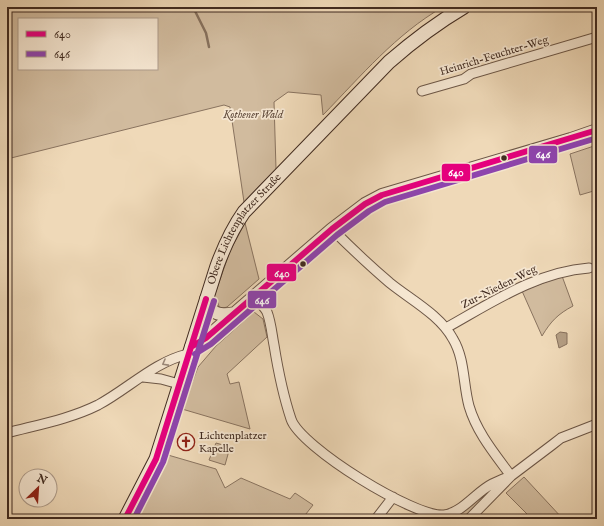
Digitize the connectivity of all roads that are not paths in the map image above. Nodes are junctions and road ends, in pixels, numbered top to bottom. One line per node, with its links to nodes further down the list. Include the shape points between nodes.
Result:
1 (464, 7): 8 (main road, Obere Lichtenplatzer Straße, via 433,26 400,53 244,212 228,237)
2 (597, 37): 3 (street, Heinrich-Feuchter-Weg)
3 (422, 91)
4 (597, 130): 5 (street, via 382,195 365,204)
5 (332, 230): 7 (street); 10 (street, via 388,281)
6 (589, 268): 10 (street, Zur-Nieden-Weg, via 565,270 530,283)
7 (254, 296): 9 (street); 17 (street, via 268,315 291,421 320,451 351,473)
8 (206, 299): 9 (street, via 214,312 223,315); 11 (main road, Obere Lichtenplatzer Straße)
9 (235, 313): 11 (street)
10 (446, 328): 16 (street, via 454,339 459,353 467,396 476,422)
11 (190, 351): 12 (street, one-way to 12); 13 (main road, Obere Lichtenplatzer Straße)
12 (143, 377): 13 (street); 15 (street, via 96,406)
13 (179, 384): 18 (main road, Obere Lichtenplatzer Straße, via 156,459)
14 (597, 424): 16 (street, via 561,438)
15 (7, 434)
16 (511, 476): 17 (street, via 491,484 444,515); 20 (street)
17 (393, 497): 19 (street)
18 (126, 519)
19 (376, 519)
20 (469, 519)

